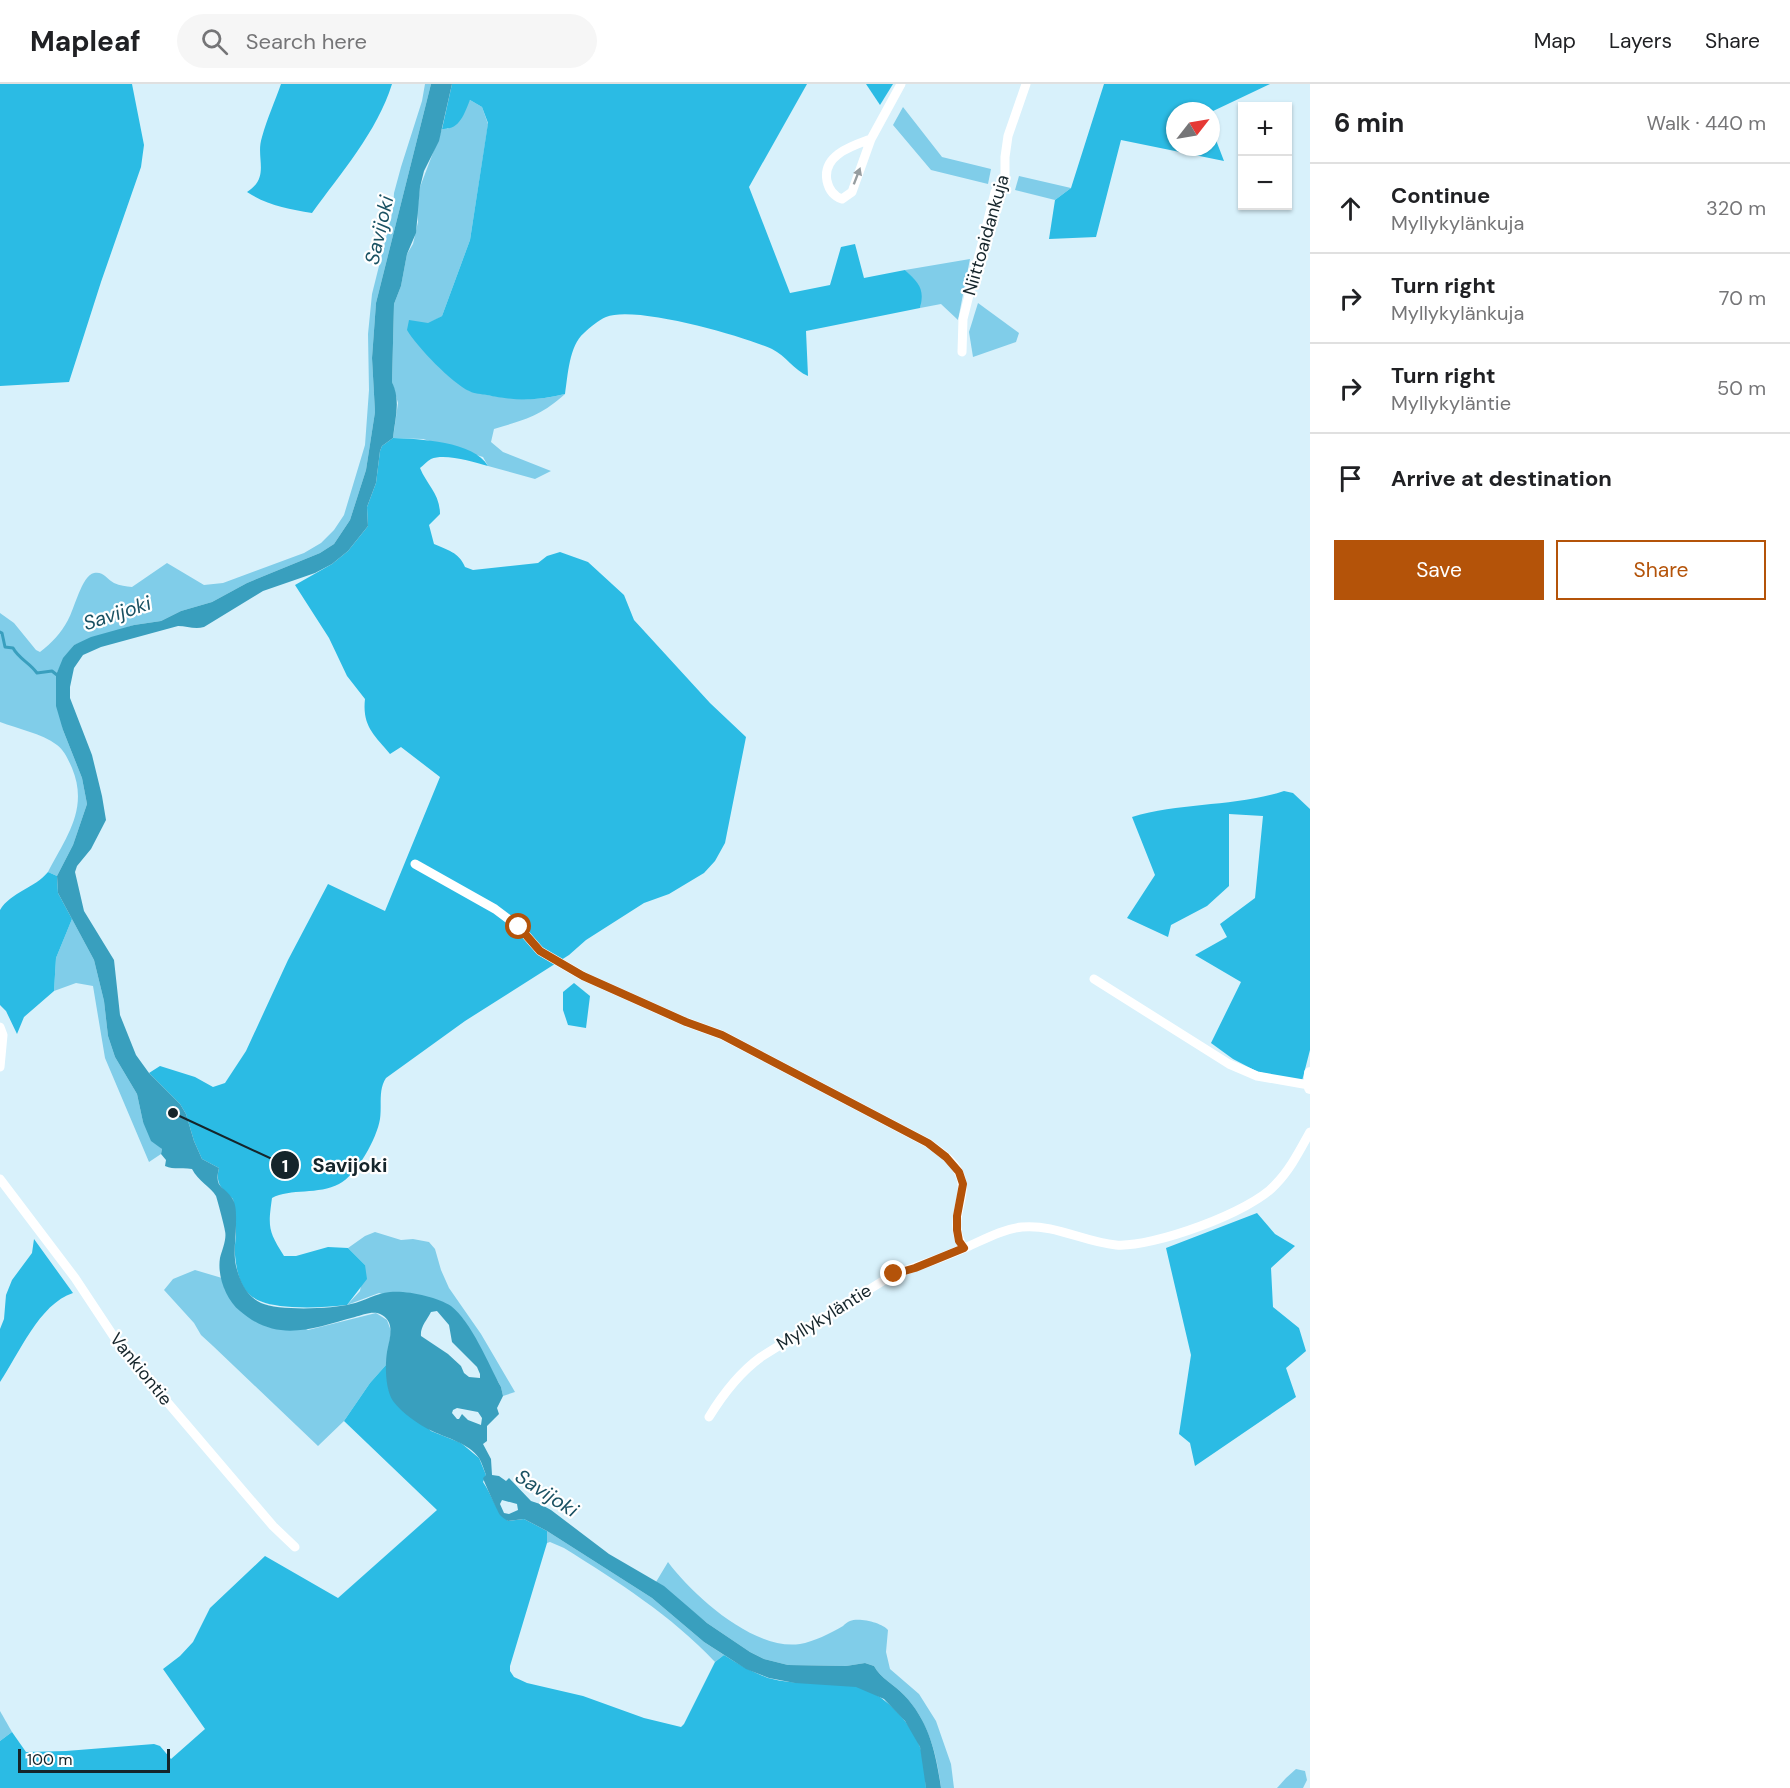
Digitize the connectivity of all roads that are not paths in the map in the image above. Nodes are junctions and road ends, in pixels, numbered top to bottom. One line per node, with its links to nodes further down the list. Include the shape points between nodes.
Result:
1 (902, 84): 3 (street)
2 (1026, 84): 4 (street, Niittoaidankuja, via 1008,136 1005,177 995,192 963,319)
3 (871, 139): 3 (street, one-way to 3, via 842,151 832,160 826,174 834,196 842,199 852,192)
4 (962, 352)
5 (415, 864): 12 (street, via 495,909 519,927 540,951 583,976 722,1035 928,1143 959,1172 963,1184 957,1230)
6 (1094, 979): 9 (street, via 1229,1064 1257,1076)
7 (0, 1027): 8 (street)
8 (0, 1068)
9 (1310, 1082)
10 (1310, 1132): 12 (street, Myllykyläntie, via 1285,1174 1260,1198 1169,1237 1116,1245 1039,1227 1023,1227)
11 (0, 1179): 14 (street, Vankiontie, via 75,1278 122,1349)
12 (964, 1248): 13 (street, Myllykyläntie, via 894,1274 760,1357 736,1378)
13 (709, 1417)
14 (295, 1547)

